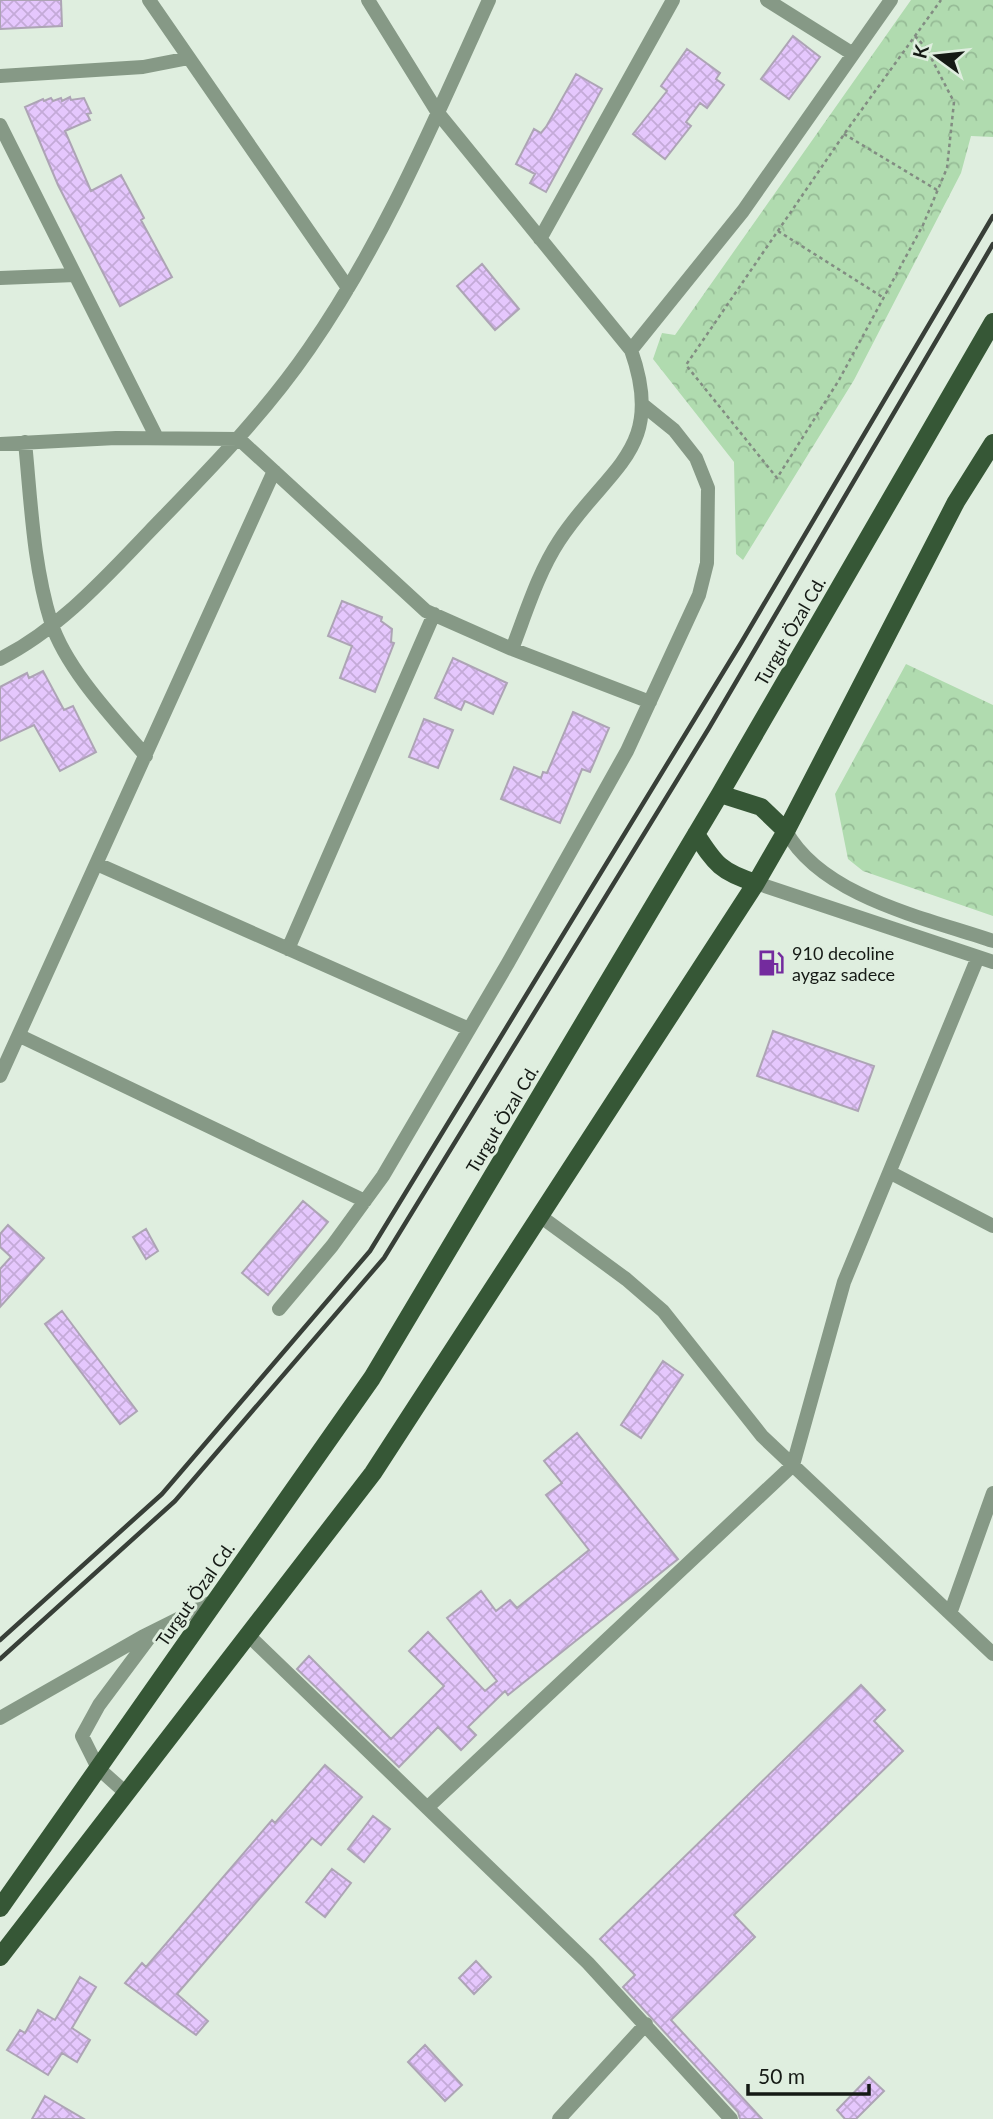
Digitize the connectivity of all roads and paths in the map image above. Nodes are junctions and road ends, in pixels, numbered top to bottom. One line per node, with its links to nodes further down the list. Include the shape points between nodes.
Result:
1 (149, 0): 10 (street)
2 (368, 0): 12 (street)
3 (489, 0): 12 (street)
4 (673, 0): 17 (street)
5 (767, 0): 9 (street)
6 (891, 0): 9 (street)
7 (941, 0): 8 (path)
8 (915, 36): 14 (path); 15 (path, via 954,102 947,168)
9 (853, 54): 23 (street, via 743,211)
10 (189, 58): 11 (street, via 143,67); 20 (street)
11 (0, 76)
12 (438, 113): 17 (street); 20 (street)
13 (0, 125): 18 (street)
14 (844, 134): 15 (path); 16 (path)
15 (938, 191): 21 (path)
16 (778, 231): 21 (path); 21 (path, via 686,365 777,478)
17 (540, 239): 23 (street)
18 (75, 275): 19 (street); 25 (street)
19 (0, 278)
20 (348, 288): 26 (street, via 309,349)
21 (884, 298)
22 (993, 322): 37 (main road, Turgut Özal Cd.)
23 (631, 350): 24 (street, via 642,380)
24 (643, 405): 33 (street, via 636,442 559,541); 35 (street, via 674,430 696,458 708,488 710,525 699,596)
25 (157, 438): 26 (street); 27 (street)
26 (239, 439): 30 (street); 32 (street, via 84,600)
27 (25, 442): 28 (street); 32 (street, via 36,558)
28 (0, 443)
29 (993, 443): 38 (main road, via 956,502)
30 (274, 471): 31 (street); 36 (street)
31 (434, 614): 33 (street); 43 (street)
32 (51, 624): 34 (street); 36 (street, via 89,691)
33 (513, 649): 35 (street)
34 (0, 659)
35 (650, 702): 46 (street, via 627,751)
36 (146, 756): 40 (street)
37 (720, 794): 38 (main road, via 761,807); 39 (main road, Turgut Özal Cd.)
38 (786, 831): 41 (main road); 42 (street, via 797,851 840,884)
39 (696, 834): 41 (main road, via 726,874); 56 (main road, Turgut Özal Cd., via 372,1378)
40 (97, 864): 43 (street); 47 (street)
41 (756, 883): 44 (street); 51 (main road)
42 (993, 942)
43 (288, 949): 46 (street)
44 (978, 957): 45 (street); 49 (street)
45 (993, 962)
46 (469, 1029): 50 (street)
47 (20, 1036): 48 (street); 50 (street)
48 (0, 1076)
49 (891, 1173): 52 (street); 54 (street, via 844,1282)
50 (365, 1201): 53 (street)
51 (540, 1216): 54 (street, via 663,1311 762,1436); 59 (main road, via 373,1473)
52 (993, 1226)
53 (279, 1309)
54 (793, 1465): 57 (street); 64 (street)
55 (993, 1493): 57 (street)
56 (215, 1601): 58 (street); 62 (main road, Turgut Özal Cd.)
57 (951, 1611): 60 (street)
58 (155, 1630): 61 (street); 62 (street, via 99,1704 82,1736)
59 (247, 1634): 63 (main road); 64 (street)
60 (993, 1654)
61 (0, 1718)
62 (98, 1768): 63 (street); 65 (main road, Turgut Özal Cd.)
63 (125, 1793): 66 (main road)
64 (428, 1807): 67 (street)
65 (0, 1908)
66 (0, 1958)
67 (646, 2024): 68 (street); 69 (street)
68 (559, 2119)
69 (732, 2119)

